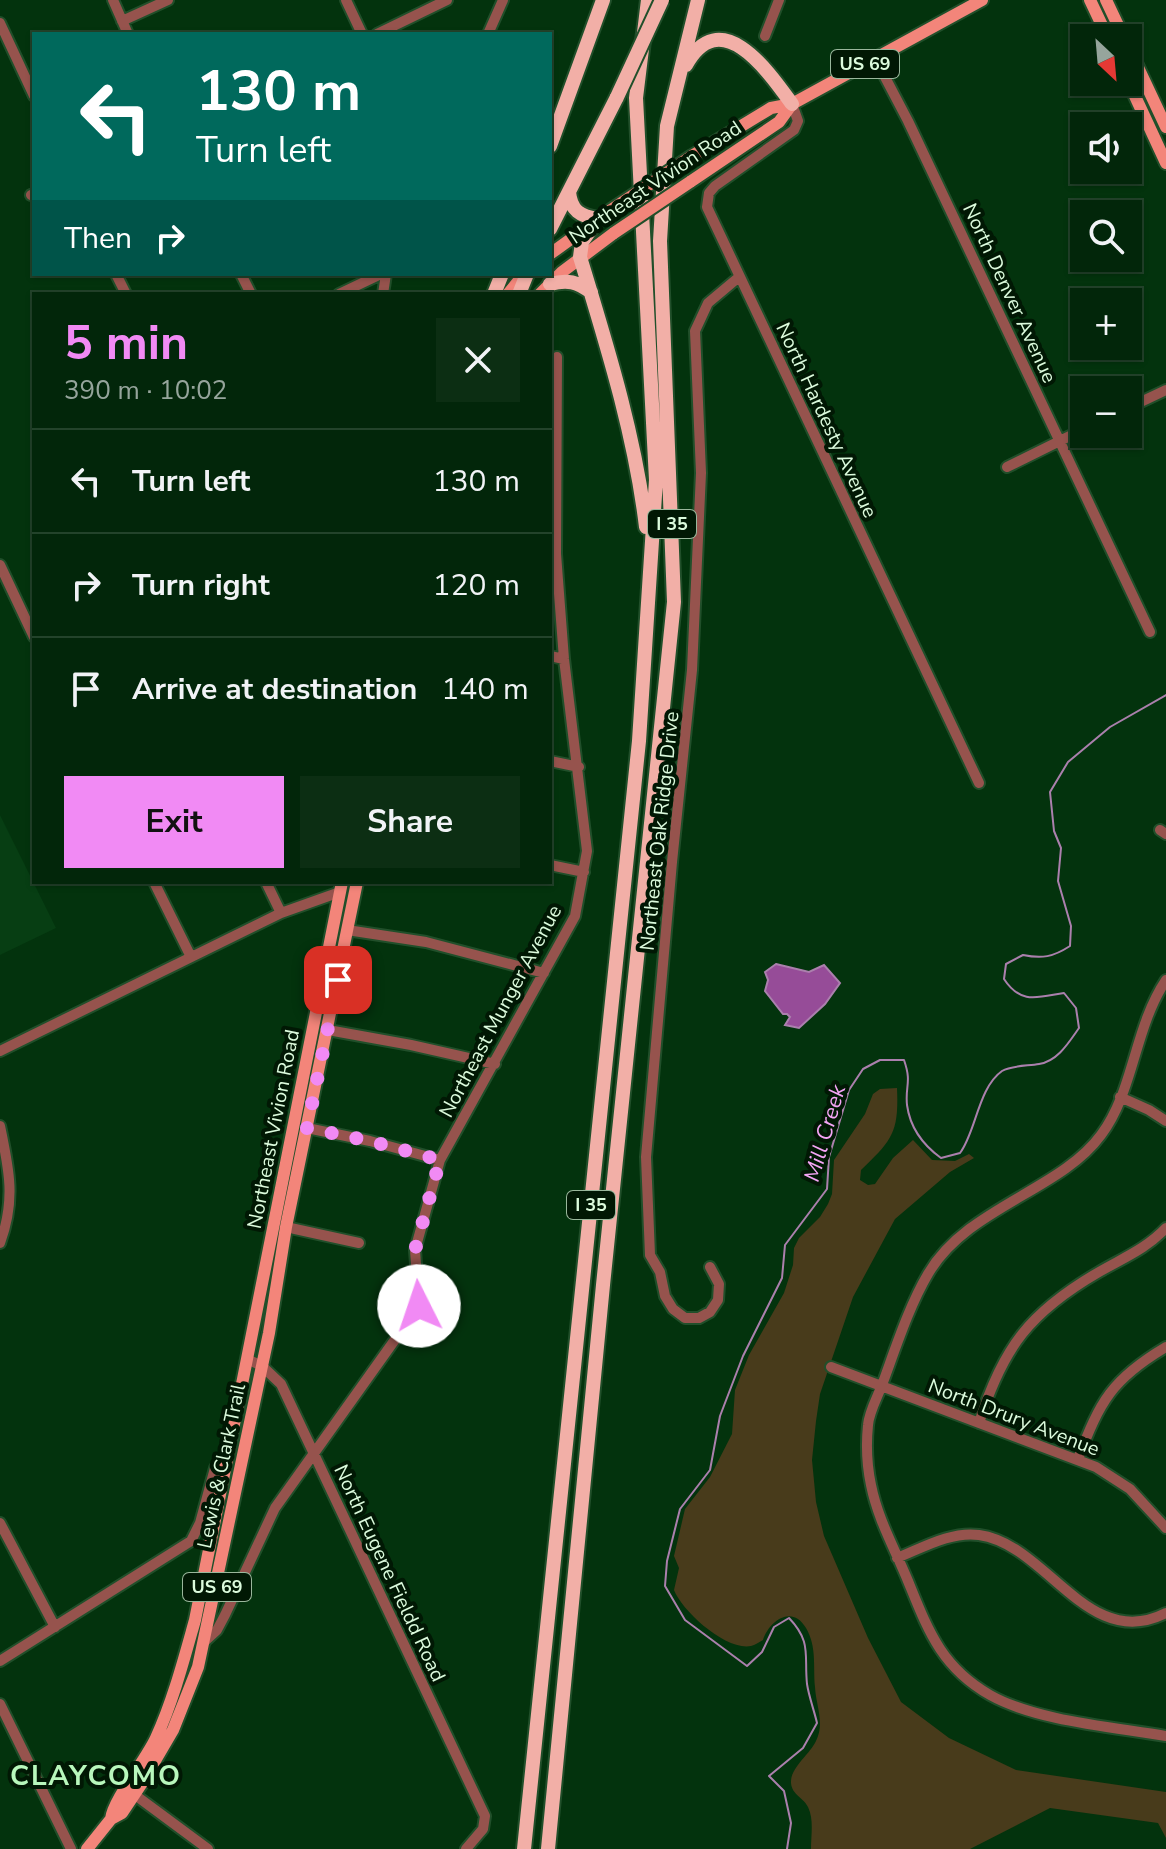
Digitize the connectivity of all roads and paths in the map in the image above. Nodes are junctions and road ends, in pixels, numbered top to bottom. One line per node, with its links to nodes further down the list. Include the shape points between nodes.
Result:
1 (113, 0): 14 (street)
2 (168, 0): 14 (street)
3 (346, 0): 19 (street)
4 (447, 0): 20 (street)
5 (503, 0): 21 (street)
6 (603, 0): 30 (highway)
7 (648, 0): 51 (highway, I 35, via 636,98 656,480)
8 (662, 0): 32 (highway, bridge)
9 (698, 0): 25 (highway, I 35)
10 (779, 0): 22 (street)
11 (982, 0): 23 (main road, Northeast Vivion Road / US 69)
12 (1090, 0): 16 (main road)
13 (1106, 0): 17 (main road)
14 (122, 21): 18 (street)
15 (0, 23): 26 (street)
16 (1101, 24)
17 (1117, 24)
18 (127, 32)
19 (361, 32)
20 (381, 32)
21 (489, 32)
22 (765, 36)
23 (875, 58): 28 (main road, Northeast Vivion Road / US 69); 48 (street, North Denver Avenue)
24 (1142, 76): 29 (main road)
25 (678, 79): 28 (highway, via 700,46 727,40 757,60); 111 (highway, I 35, via 667,126 660,241 674,602)
26 (32, 92)
27 (1135, 96): 31 (main road)
28 (792, 104): 33 (main road, Northeast Vivion Road / US 69, bridge, via 771,108); 36 (main road, Northeast Vivion Road / US 69, bridge, via 779,122); 39 (street, North Hardesty Avenue, via 798,121 794,130 715,186 707,198 708,212)
29 (1166, 127)
30 (552, 140)
31 (1166, 163)
32 (569, 192): 33 (highway, via 573,209 582,217); 34 (highway)
33 (598, 219): 35 (main road, Northeast Vivion Road / US 69); 36 (highway, via 582,242)
34 (552, 225)
35 (552, 253)
36 (580, 257): 40 (main road, Northeast Vivion Road / US 69); 43 (highway)
37 (380, 276): 41 (street)
38 (524, 276): 42 (main road)
39 (739, 277): 59 (street, North Hardesty Avenue); 84 (street, Northeast Oak Ridge Drive, via 708,303 695,331 701,473 692,670 646,1157 650,1255 665,1296 685,1318 699,1318 718,1300 719,1284)
40 (545, 289): 43 (highway, via 564,280)
41 (344, 292)
42 (510, 292)
43 (591, 292): 51 (highway, via 642,488)
44 (557, 357): 50 (street, Northeast Munger Avenue)
45 (1166, 390): 46 (street)
46 (1142, 401)
47 (1070, 436): 48 (street)
48 (1060, 441): 49 (street); 53 (street, North Denver Avenue)
49 (1007, 467)
50 (553, 554): 56 (street, Northeast Munger Avenue)
51 (651, 561): 110 (highway, I 35, via 639,741)
52 (0, 565): 54 (street)
53 (1150, 632)
54 (32, 633)
55 (552, 656): 56 (street)
56 (564, 659): 58 (street, Northeast Munger Avenue)
57 (552, 761): 58 (street)
58 (579, 767): 61 (street, Northeast Munger Avenue)
59 (979, 783)
60 (552, 865): 61 (street)
61 (584, 872): 69 (street, Northeast Munger Avenue, via 575,916)
62 (155, 884): 68 (street)
63 (267, 884): 66 (street)
64 (357, 884): 67 (main road, Northeast Vivion Road / US 69)
65 (341, 887): 66 (street); 86 (main road, Northeast Vivion Road / US 69)
66 (281, 913): 68 (street)
67 (347, 930): 69 (street, via 426,942); 72 (main road, Northeast Vivion Road / US 69)
68 (191, 957): 73 (street)
69 (544, 973): 74 (street, Northeast Munger Avenue)
70 (1166, 980): 71 (street)
71 (1162, 996): 75 (street, via 1146,1016)
72 (328, 1030): 74 (street); 78 (main road, Northeast Vivion Road / US 69)
73 (0, 1051)
74 (495, 1064): 79 (street, Northeast Munger Avenue)
75 (1120, 1097): 76 (street); 91 (street, via 1106,1128 1082,1156 984,1218 937,1262)
76 (1166, 1121)
77 (0, 1126): 82 (street, via 11,1182 8,1222)
78 (307, 1128): 79 (street); 80 (main road, Northeast Vivion Road / US 69)
79 (440, 1160): 94 (street, Northeast Munger Avenue, via 415,1250 419,1306)
80 (286, 1227): 83 (street); 85 (main road, Northeast Vivion Road / US 69)
81 (1166, 1228): 92 (street, via 1139,1251 1064,1292 1028,1327 1010,1348)
82 (0, 1243)
83 (359, 1243)
84 (710, 1267)
85 (269, 1333): 89 (main road, Lewis & Clark Trail / US 69)
86 (251, 1336): 88 (main road, Lewis & Clark Trail / US 69)
87 (1164, 1352): 95 (street, via 1138,1364 1108,1394)
88 (247, 1359): 89 (street, North Eugene Fieldd Road); 93 (main road, Lewis & Clark Trail / US 69)
89 (262, 1366): 94 (street, North Eugene Fieldd Road, via 281,1384); 101 (main road, Lewis & Clark Trail / US 69)
90 (831, 1367): 91 (street, North Drury Avenue)
91 (882, 1384): 92 (street, North Drury Avenue); 98 (street, via 868,1422 867,1461 876,1505)
92 (979, 1423): 95 (street, North Drury Avenue)
93 (228, 1452): 100 (street, via 215,1468 199,1528 187,1544); 105 (main road, Lewis & Clark Trail / US 69, via 195,1620 157,1737)
94 (313, 1452): 101 (street, Northeast Munger Avenue, via 275,1508 217,1630); 109 (street, North Eugene Fieldd Road, via 485,1816 483,1829)
95 (1078, 1459): 97 (street, North Drury Avenue, via 1130,1489)
96 (0, 1523): 100 (street)
97 (1166, 1528)
98 (897, 1558): 99 (street, via 938,1541 978,1534 1003,1541 1107,1617 1139,1622); 104 (street, via 933,1642 976,1686 1027,1711)
99 (1166, 1613)
100 (55, 1627): 102 (street)
101 (205, 1641): 105 (main road, Lewis & Clark Trail / US 69, via 178,1719)
102 (0, 1661)
103 (0, 1704): 106 (street)
104 (1166, 1736)
105 (131, 1791): 107 (main road, Lewis & Clark Trail / US 69, via 112,1809 111,1819); 108 (street)
106 (71, 1849)
107 (87, 1849)
108 (208, 1849)
109 (466, 1849)
110 (524, 1849)
111 (548, 1849)

